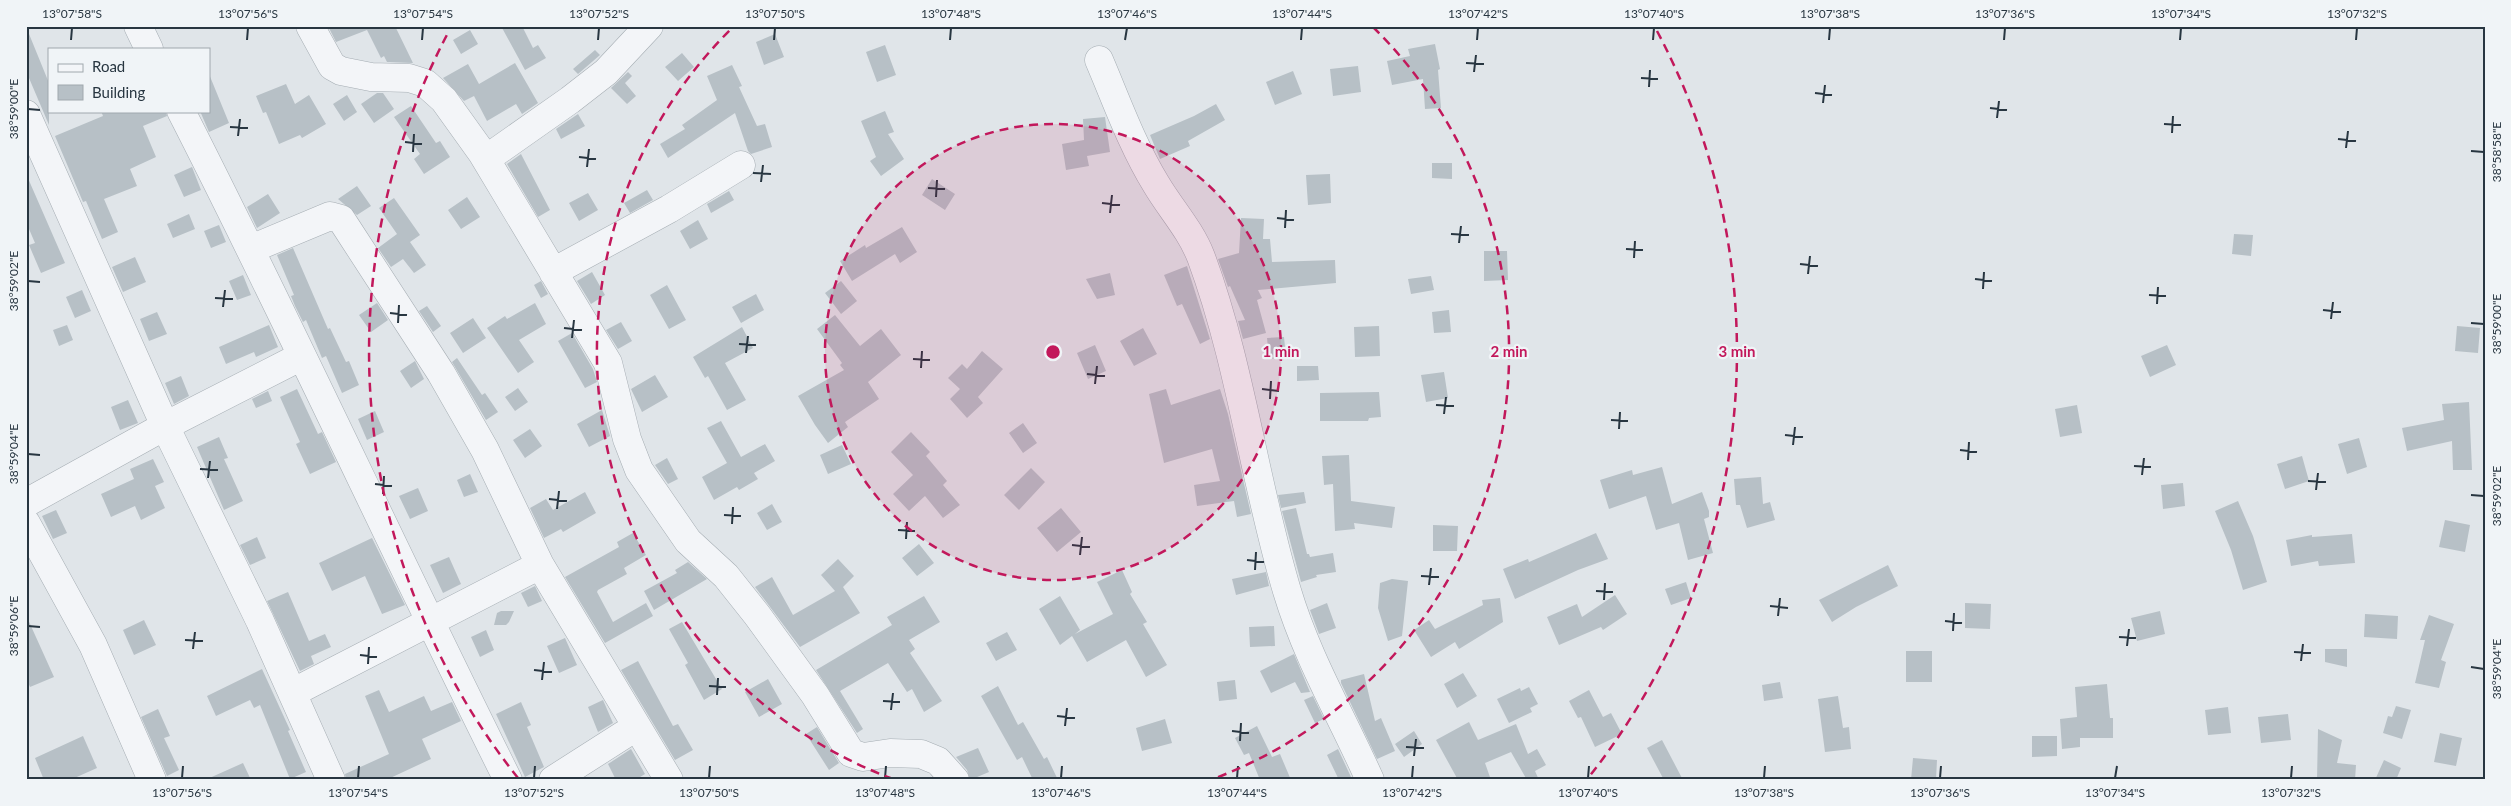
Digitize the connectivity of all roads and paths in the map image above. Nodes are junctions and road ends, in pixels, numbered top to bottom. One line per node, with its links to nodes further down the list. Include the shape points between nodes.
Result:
1 (138, 26): 4 (street)
2 (310, 26): 8 (street, via 332,66 341,71 371,77 409,78 424,83 444,100)
3 (649, 26): 8 (street, via 570,100)
4 (149, 48)
5 (1099, 60): 26 (street, via 1156,184 1200,254 1222,320 1287,590 1301,635)
6 (182, 112): 10 (street)
7 (26, 114): 13 (street)
8 (486, 159): 11 (street)
9 (741, 165): 11 (street)
10 (250, 248): 12 (street); 16 (street, via 330,216 341,219 442,373 485,450)
11 (553, 272): 25 (street, via 608,363 627,439 639,470 688,541 726,576 757,615 815,695 851,753 862,757 921,754 938,761)
12 (302, 356): 13 (street); 17 (street)
13 (165, 426): 14 (street); 18 (street)
14 (26, 503)
15 (26, 523): 20 (street, via 93,645)
16 (540, 565): 17 (street); 19 (street)
17 (430, 624): 18 (street); 22 (street)
18 (292, 693): 21 (street)
19 (636, 727): 23 (street); 24 (street)
20 (152, 780)
21 (331, 780)
22 (508, 780)
23 (553, 780)
24 (669, 780)
25 (955, 780)
26 (1370, 780)

